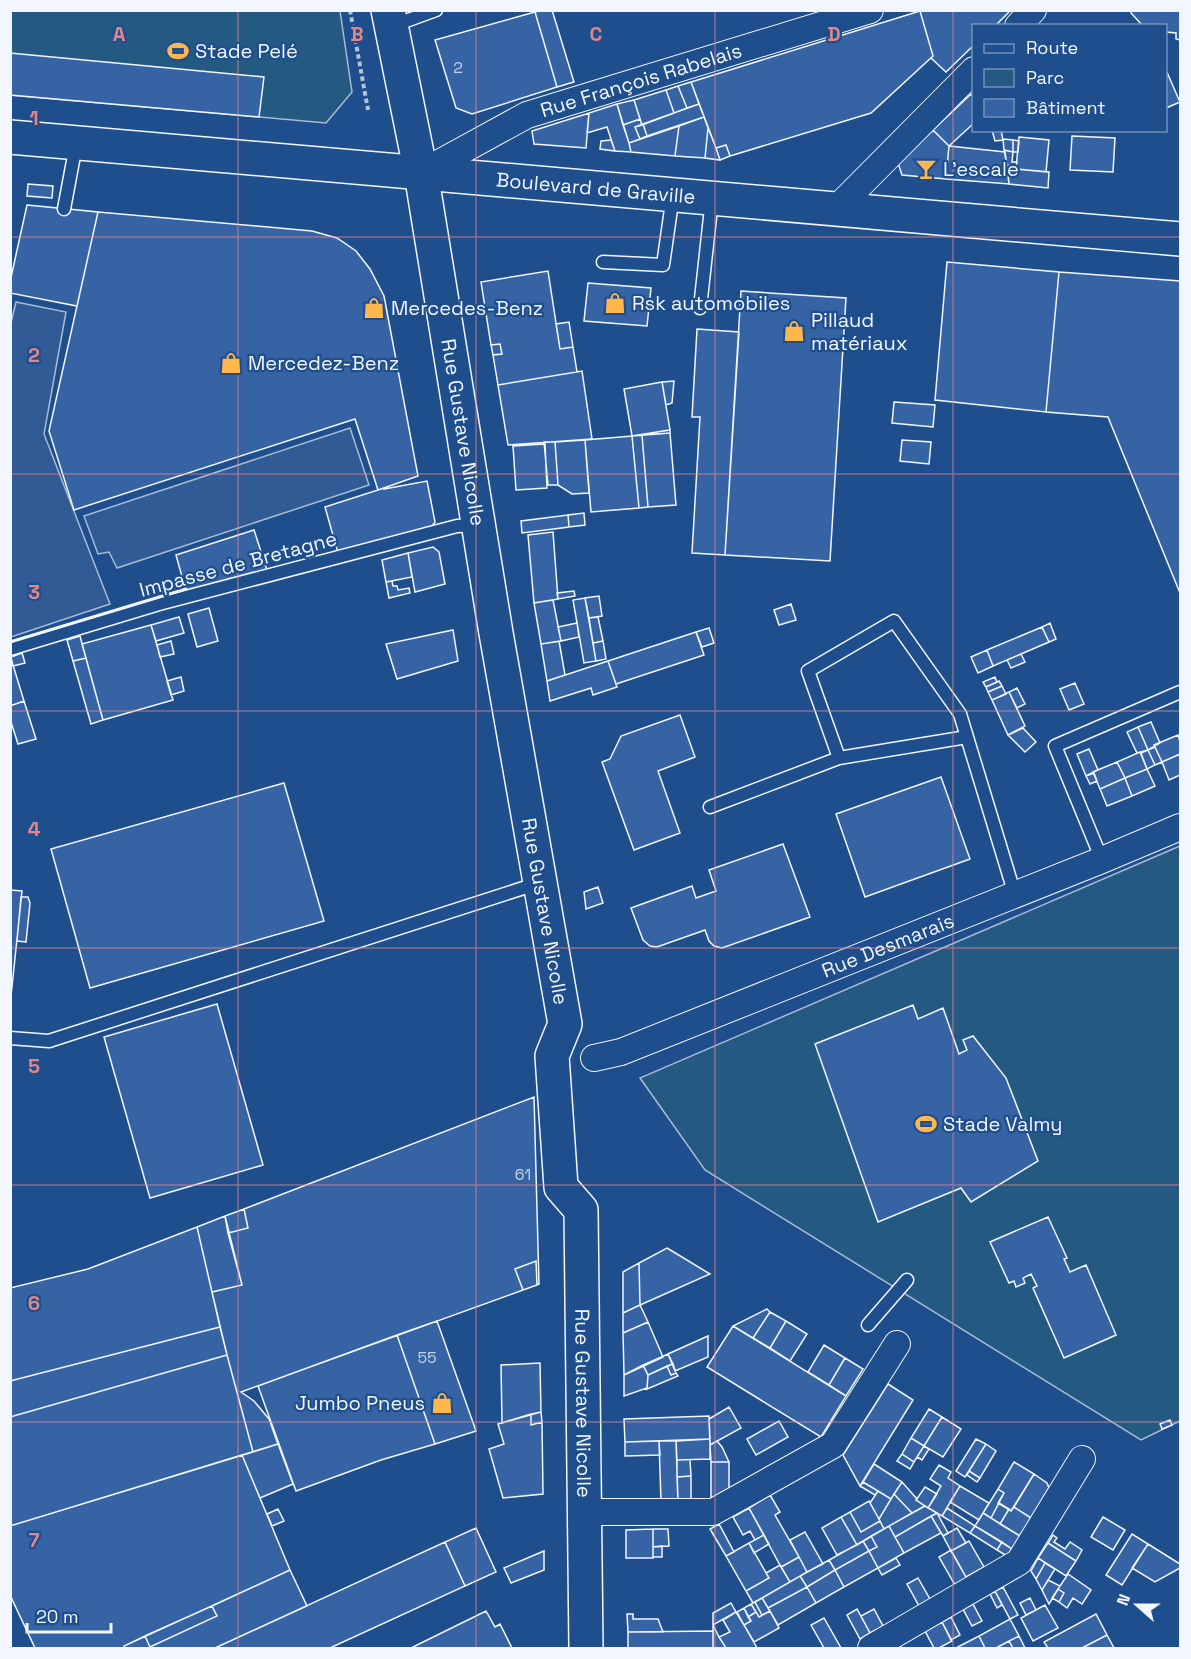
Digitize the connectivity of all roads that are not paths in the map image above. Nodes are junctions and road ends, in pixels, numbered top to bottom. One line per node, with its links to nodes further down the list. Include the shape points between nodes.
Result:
1 (436, 10): 4 (lane)
2 (870, 10): 9 (street, Rue François Rabelais, via 527,114)
3 (1033, 10): 5 (street)
4 (389, 18): 9 (street, Rue Gustave Nicolle)
5 (1020, 24)
6 (972, 72): 13 (street)
7 (10, 137): 8 (street, Boulevard de Graville)
8 (76, 143): 9 (street, Boulevard de Graville); 12 (lane)
9 (421, 172): 10 (street, Boulevard de Graville); 17 (street, Rue Gustave Nicolle)
10 (673, 194): 11 (street, Boulevard de Graville); 15 (lane, via 663,265)
11 (712, 197): 13 (street, Boulevard de Graville); 16 (lane)
12 (64, 208)
13 (837, 208): 14 (street, Boulevard de Graville)
14 (1180, 238)
15 (603, 262)
16 (700, 308)
17 (478, 525): 18 (lane, Impasse de Bretagne, via 457,526 182,598); 25 (street, Rue Gustave Nicolle)
18 (10, 649)
19 (1180, 692): 24 (lane, via 1055,746)
20 (967, 737): 21 (lane); 21 (lane, via 960,714 894,621 808,671); 26 (lane)
21 (839, 758): 22 (lane)
22 (710, 807)
23 (1180, 827): 24 (street, Rue Desmarais)
24 (1102, 860): 26 (street, Rue Desmarais)
25 (540, 883): 27 (lane, via 49,1041); 33 (street, Rue Gustave Nicolle, via 563,1013 552,1056 561,1187 581,1210)
26 (1015, 895): 28 (street, Rue Desmarais, via 621,1052)
27 (10, 1038)
28 (594, 1058)
29 (907, 1280): 30 (lane)
30 (868, 1325)
31 (897, 1344): 33 (street, via 832,1445 713,1512)
32 (1082, 1459): 35 (street, via 1019,1563)
33 (585, 1512): 34 (street, Rue Gustave Nicolle)
34 (586, 1648)
35 (871, 1648)

